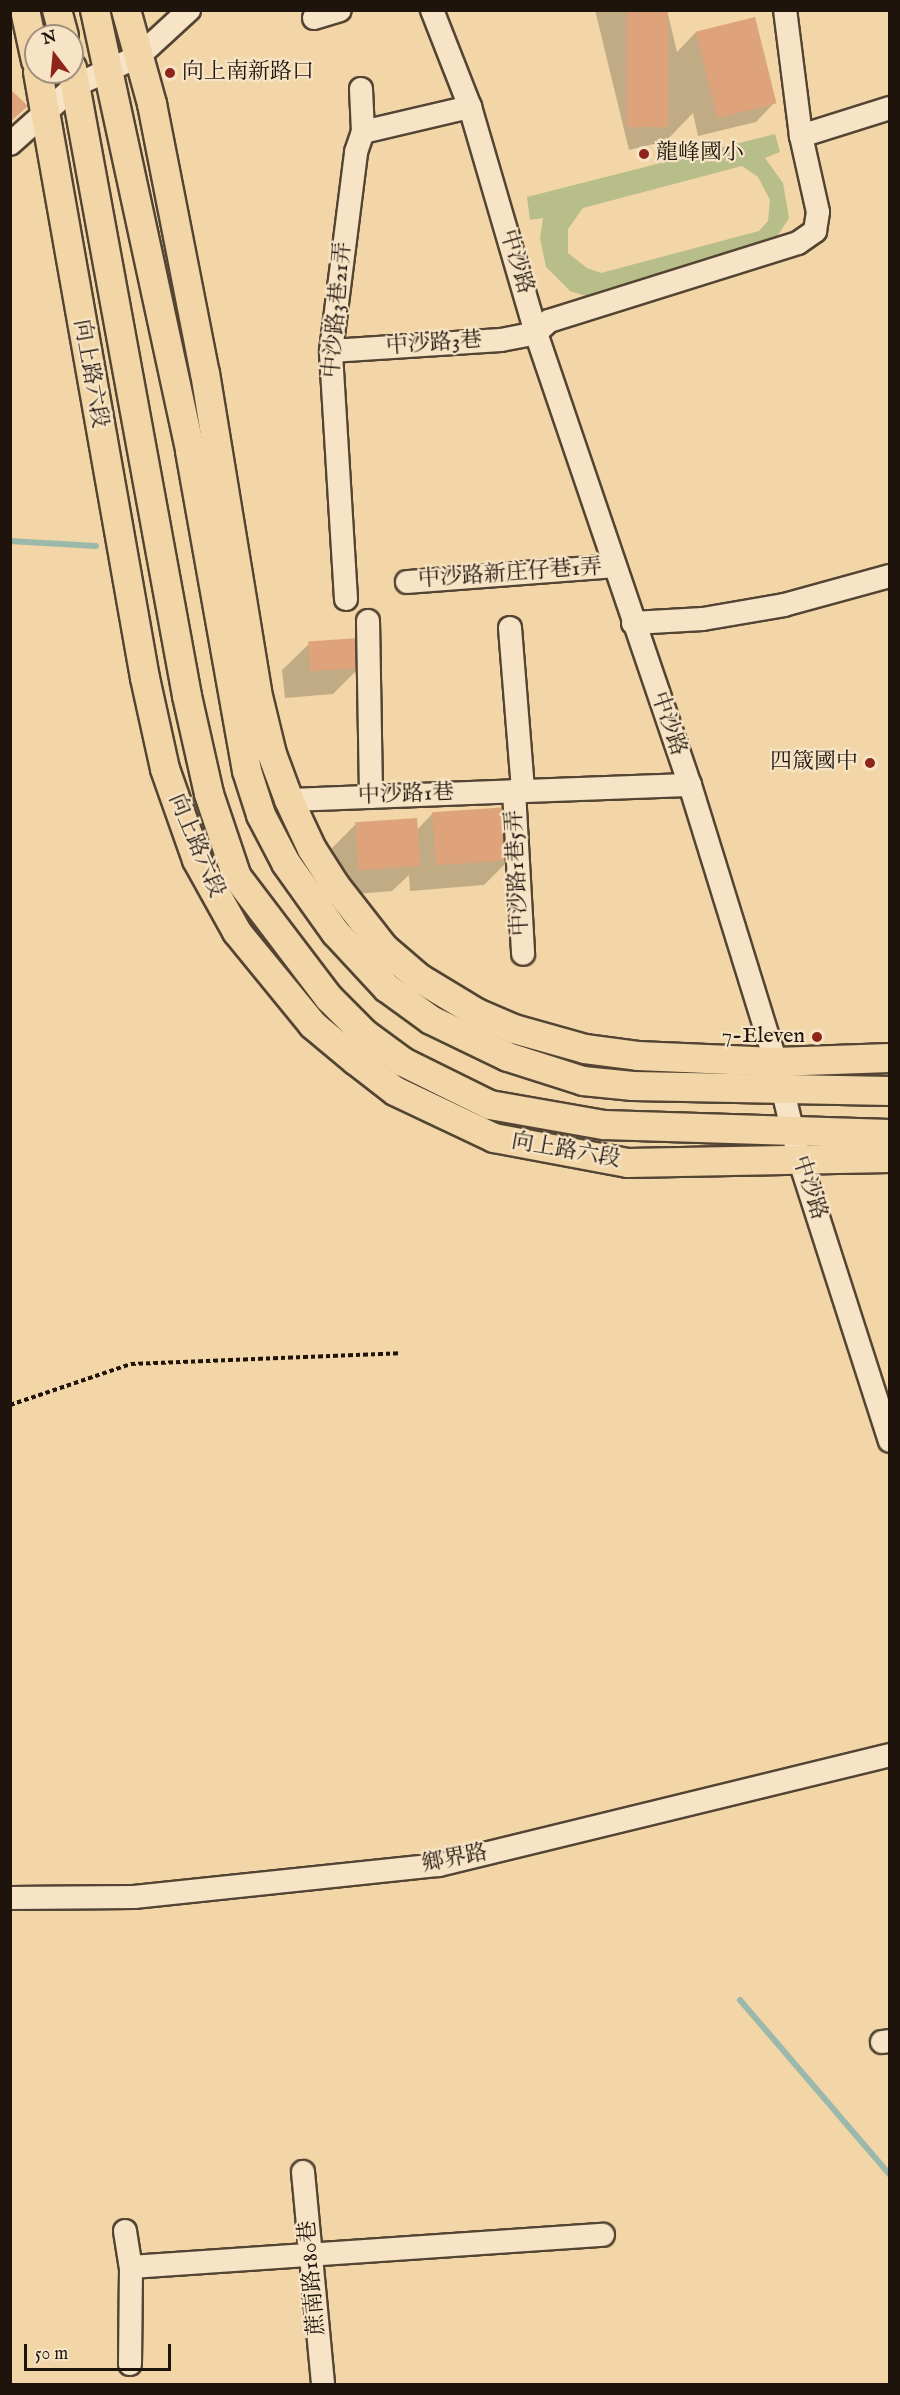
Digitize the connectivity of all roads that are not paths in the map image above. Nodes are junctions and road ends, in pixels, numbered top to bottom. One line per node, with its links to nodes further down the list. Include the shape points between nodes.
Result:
1 (95, 10): 9 (main road)
2 (126, 10): 8 (main road)
3 (189, 10): 8 (street)
4 (340, 10): 7 (street)
5 (432, 10): 15 (street, 中沙路)
6 (785, 10): 19 (street)
7 (314, 18)
8 (139, 56): 9 (street); 33 (main road, via 205,373 257,692)
9 (110, 71): 10 (street); 37 (main road, via 220,605 247,771 261,814 286,863 366,968 422,1014 465,1039 583,1081)
10 (84, 75)
11 (41, 84): 17 (main road, 向上路六段)
12 (68, 84): 17 (street)
13 (75, 84): 40 (main road, 向上路六段, via 187,696 209,794 237,877 329,998 357,1027 403,1062 445,1085 490,1105 559,1120)
14 (361, 90): 18 (street, 中沙路3巷21弄)
15 (470, 107): 18 (street); 21 (street, 中沙路)
16 (890, 108): 19 (street)
17 (46, 109): 20 (street); 40 (main road, 向上路六段, via 72,275 165,769 197,860 237,932 313,1025 355,1060 395,1091 494,1138 628,1163)
18 (363, 132): 22 (street, 中沙路3巷21弄, via 356,152)
19 (801, 136): 21 (street, via 818,212 815,231 798,243 549,321)
20 (10, 144)
21 (537, 333): 22 (street, 中沙路3巷, via 501,340); 23 (street, 中沙路)
22 (331, 351): 26 (street, 中沙路3巷21弄)
23 (614, 566): 25 (street, 中沙路新庄仔巷1弄); 28 (street, 中沙路)
24 (890, 576): 28 (street, via 784,605 703,619)
25 (407, 582)
26 (346, 599)
27 (368, 621): 32 (street)
28 (633, 623): 30 (street, 中沙路)
29 (510, 628): 31 (street)
30 (690, 785): 31 (street, 中沙路1巷); 36 (street, 中沙路)
31 (519, 791): 32 (street, 中沙路1巷); 34 (street, 中沙路1巷5弄)
32 (371, 797): 33 (street, 中沙路1巷)
33 (289, 800): 36 (main road, via 318,858 384,948 419,978 477,1013 514,1029 585,1049)
34 (523, 954)
35 (890, 1058): 36 (main road)
36 (776, 1062): 37 (street, 中沙路)
37 (783, 1090): 38 (main road); 40 (street, 中沙路)
38 (890, 1091)
39 (890, 1134): 40 (main road, 向上路六段)
40 (795, 1146): 41 (main road, 向上路六段); 42 (street, 中沙路)
41 (890, 1158)
42 (890, 1441)
43 (890, 1755): 44 (street, 鄉界路, via 439,1865 134,1897)
44 (10, 1898)
45 (303, 2172): 48 (street, 蔗南路180巷)
46 (125, 2231): 49 (street)
47 (603, 2235): 48 (street)
48 (312, 2255): 49 (street); 51 (street, 蔗南路180巷)
49 (131, 2267): 50 (street)
50 (130, 2364)
51 (323, 2385)

